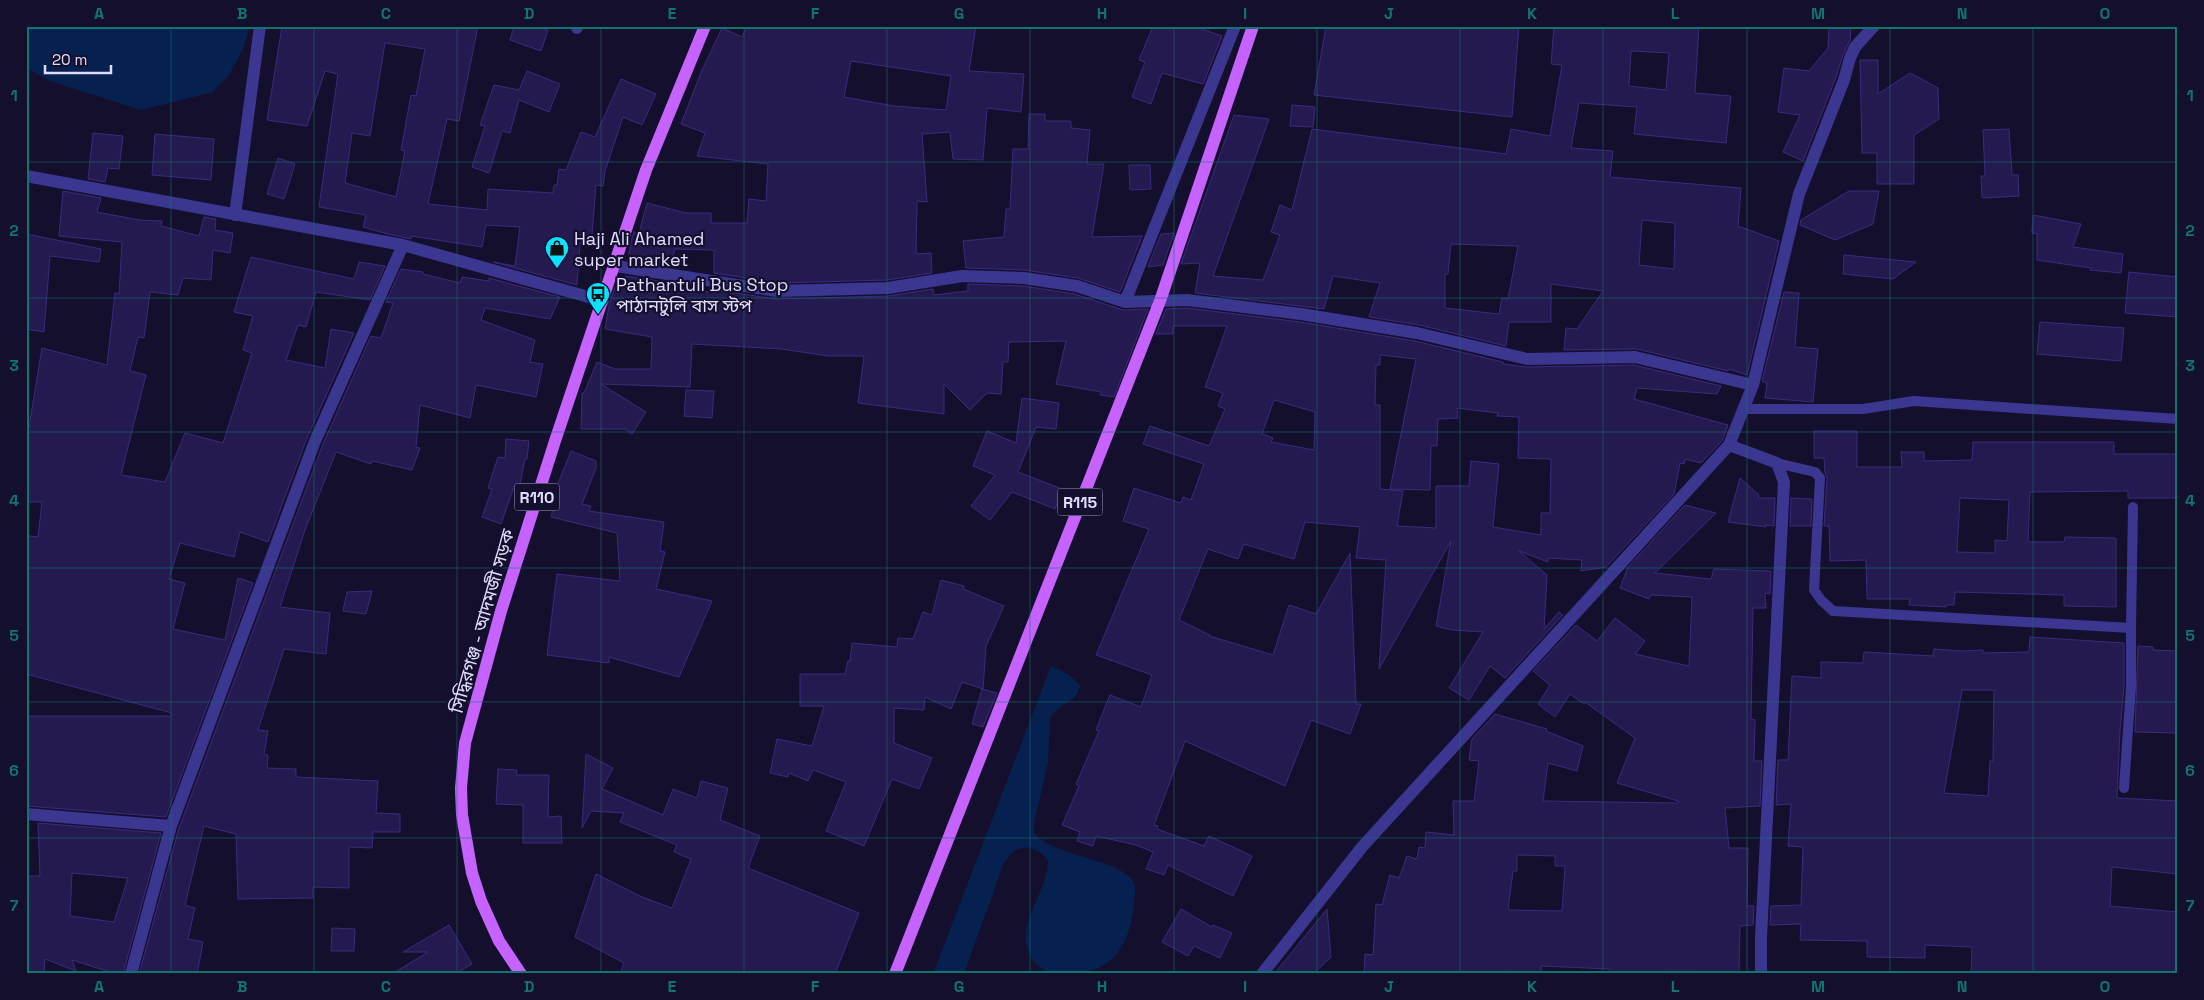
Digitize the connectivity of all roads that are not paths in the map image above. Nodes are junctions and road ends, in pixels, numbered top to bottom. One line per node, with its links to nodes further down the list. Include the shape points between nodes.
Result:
1 (260, 26): 7 (street)
2 (705, 26): 9 (main road, সিদ্ধিরগঞ্জ - আদমজী সড়ক / R110, via 646,170)
3 (1236, 26): 12 (street)
4 (1253, 26): 11 (main road, R115)
5 (1874, 26): 13 (street, via 1850,58 1800,194)
6 (26, 176): 7 (street)
7 (234, 215): 8 (street)
8 (403, 245): 10 (street); 22 (street, via 315,441)
9 (615, 266): 10 (main road, সিদ্ধিরগঞ্জ - আদমজী সড়ক / R110); 12 (street, via 777,291 888,288 962,276 1024,278 1077,286)
10 (603, 301): 24 (main road, সিদ্ধিরগঞ্জ - আদমজী সড়ক / R110, via 501,611 465,743 462,815 472,873 499,941)
11 (1160, 301): 12 (street); 13 (street, via 1187,300 1311,316 1417,334 1527,359 1635,357); 25 (main road, R115)
12 (1125, 302)
13 (1753, 385): 14 (street)
14 (1744, 408): 15 (lane, via 1862,409 1914,400); 16 (street)
15 (2178, 419)
16 (1729, 445): 17 (street); 26 (street, via 1362,847)
17 (1777, 463): 19 (lane, via 1814,472 1820,478 1814,590 1833,611); 27 (street, via 1784,482 1760,937)
18 (2133, 507): 19 (lane)
19 (2131, 628): 20 (lane, via 2131,686)
20 (2124, 788)
21 (26, 814): 22 (street)
22 (171, 826): 23 (street)
23 (131, 974)
24 (521, 974)
25 (896, 974)
26 (1262, 974)
27 (1761, 974)

